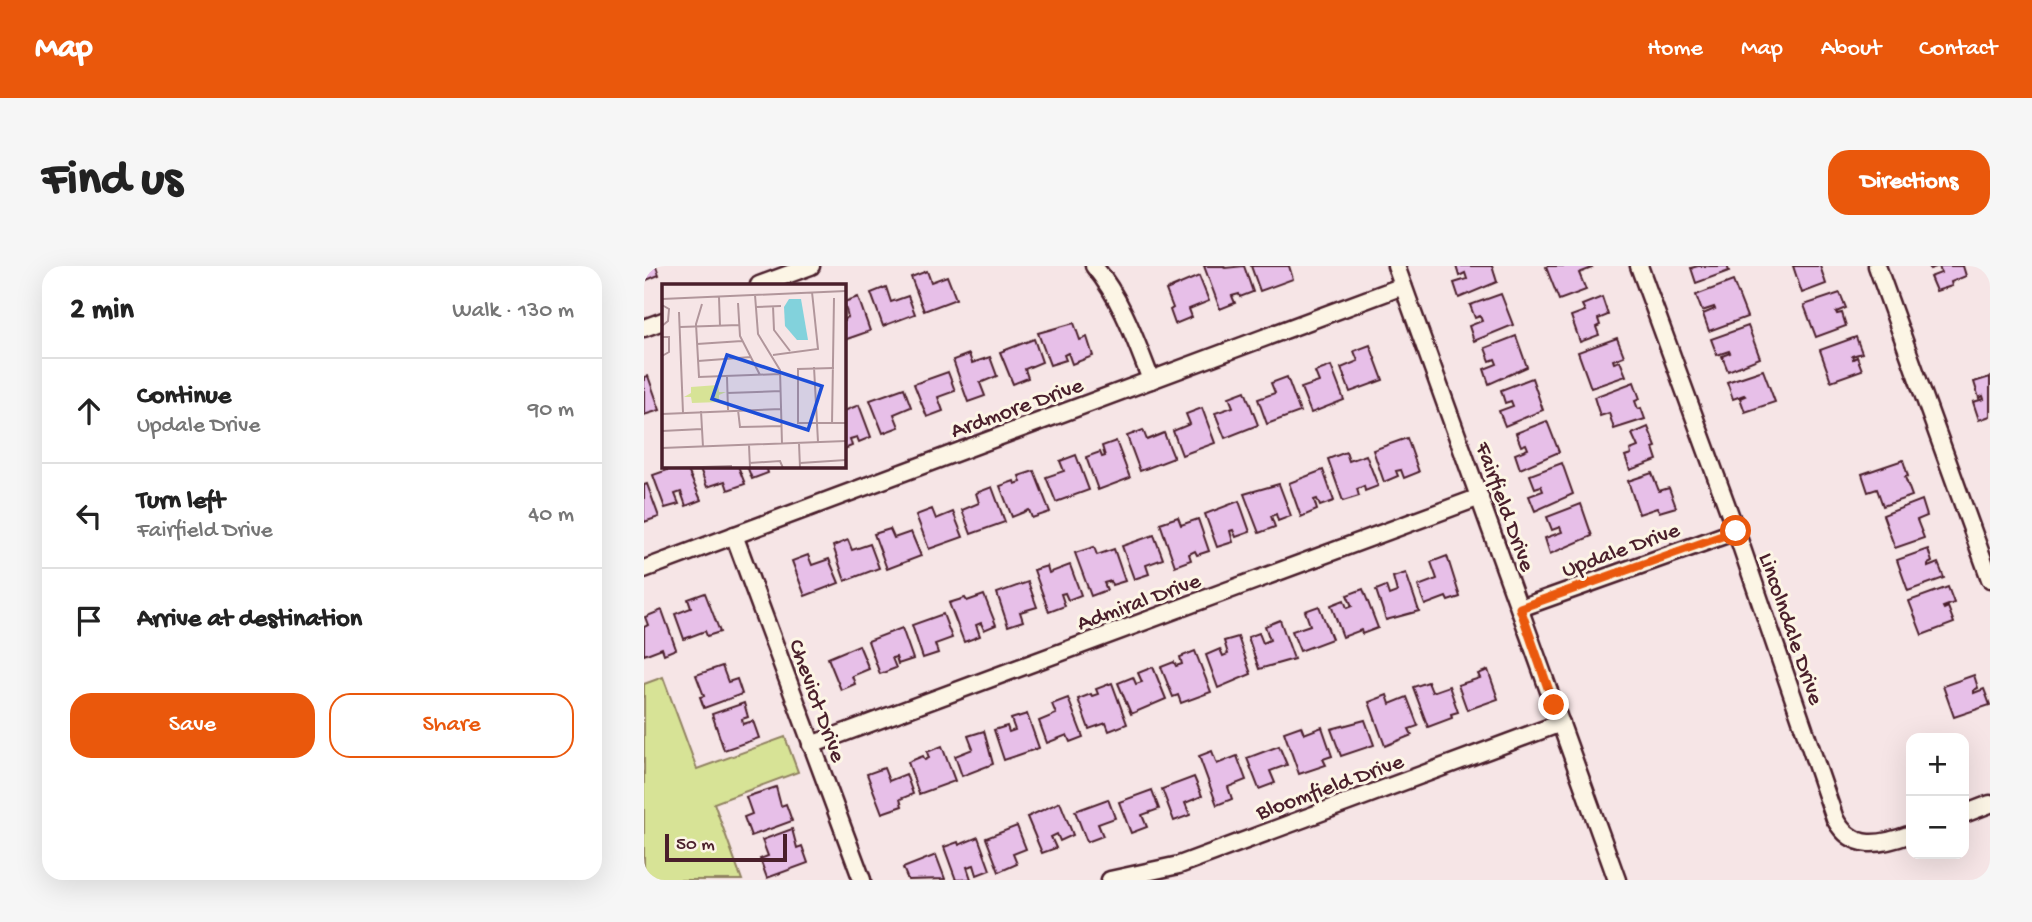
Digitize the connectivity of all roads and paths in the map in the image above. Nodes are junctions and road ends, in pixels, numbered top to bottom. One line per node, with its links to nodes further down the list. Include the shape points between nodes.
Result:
1 (811, 266): 6 (street)
2 (1094, 266): 10 (street, via 1123,310)
3 (1396, 266): 7 (street, Fairfield Drive)
4 (1640, 266): 12 (street, Lincolndale Drive)
5 (1877, 266): 15 (street)
6 (762, 284)
7 (1403, 286): 10 (street, Ardmore Drive); 11 (street, Fairfield Drive)
8 (662, 321): 9 (street)
9 (644, 328)
10 (1151, 380): 13 (street, Ardmore Drive)
11 (1480, 497): 16 (street, Fairfield Drive); 18 (street, Admiral Drive)
12 (1736, 531): 16 (street, Updale Drive); 21 (street, Lincolndale Drive, via 1835,818 1856,841 1878,844)
13 (734, 535): 14 (street, Ardmore Drive); 18 (street, Cheviot Drive)
14 (644, 569)
15 (1990, 579)
16 (1520, 608): 17 (street, Fairfield Drive)
17 (1561, 723): 23 (street, Bloomfield Drive, via 1179,865); 24 (street, Fairfield Drive)
18 (811, 745): 22 (street, Cheviot Drive)
19 (1990, 804): 20 (street)
20 (1969, 812)
21 (1906, 836)
22 (862, 880)
23 (1110, 880)
24 (1617, 880)

